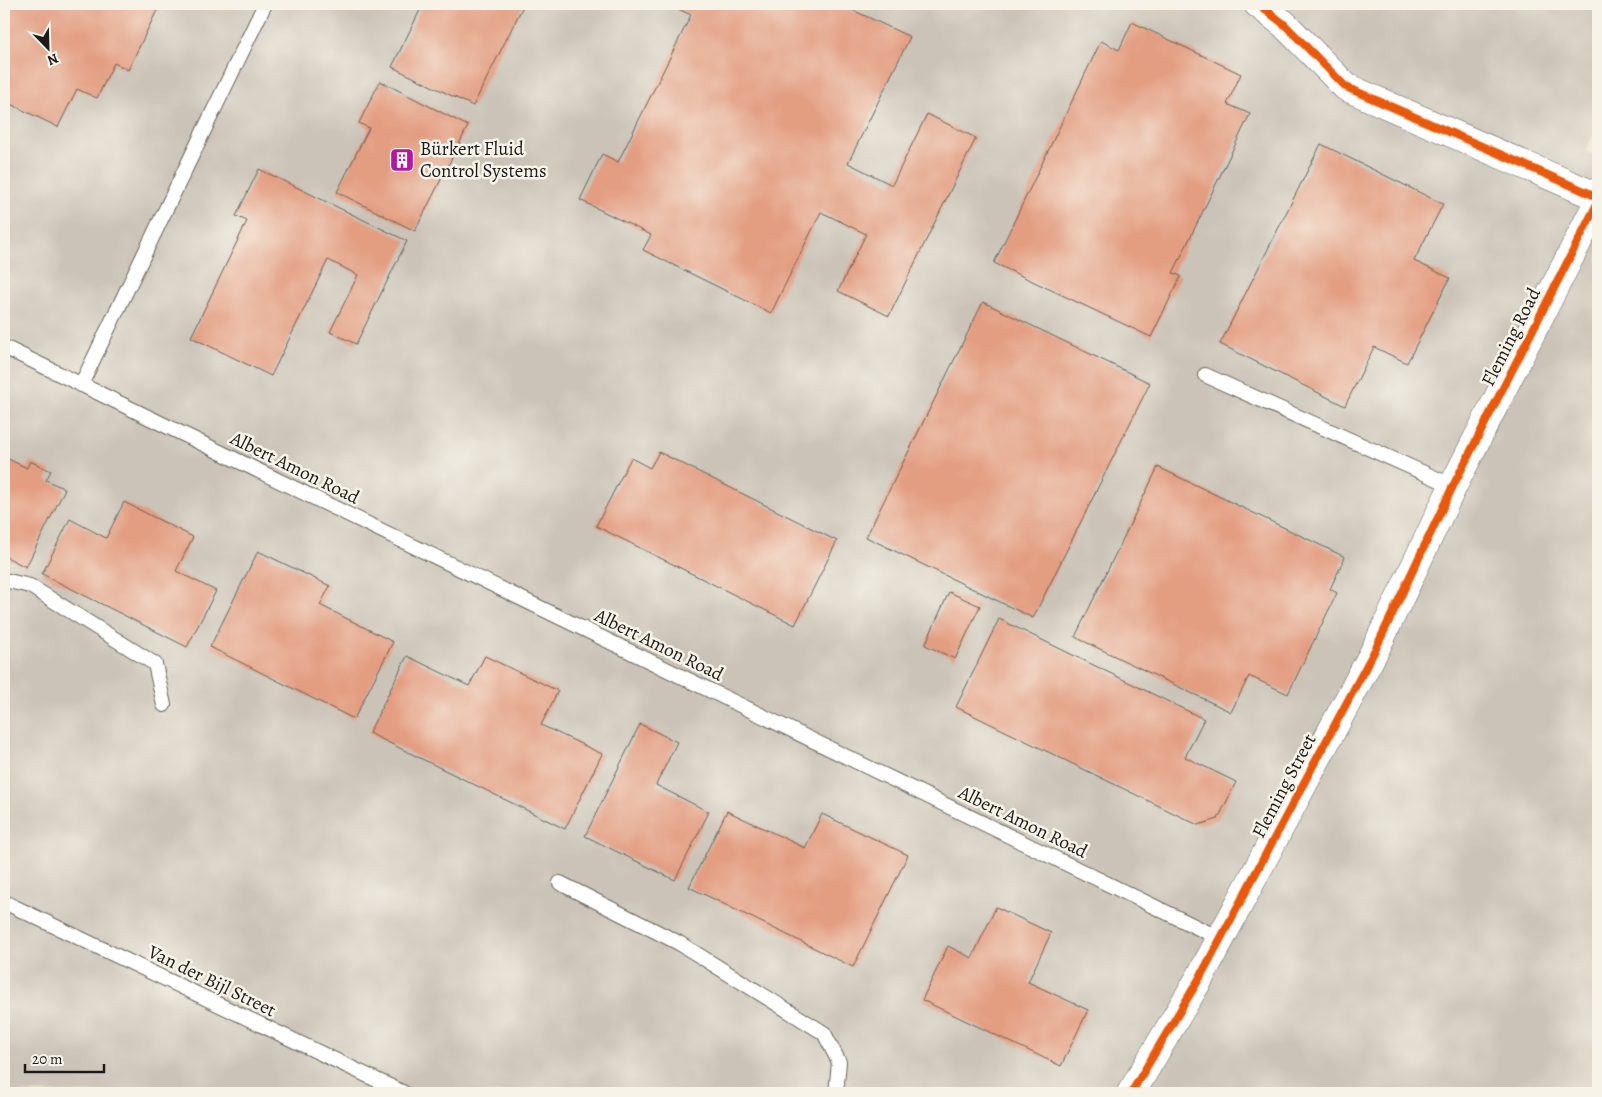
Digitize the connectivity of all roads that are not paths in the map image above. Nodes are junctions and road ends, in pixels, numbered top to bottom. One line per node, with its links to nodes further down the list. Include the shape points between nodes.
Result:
1 (265, 4): 7 (lane)
2 (1258, 4): 3 (street, via 1284,24 1346,87)
3 (1598, 197)
4 (1598, 202): 8 (street, Fleming Road)
5 (4, 347): 7 (lane, Albert Amon Road)
6 (1205, 375): 8 (lane)
7 (81, 385): 13 (lane, Albert Amon Road)
8 (1453, 486): 13 (street, Fleming Street, via 1376,648)
9 (4, 580): 10 (lane, via 30,586 154,664)
10 (164, 705)
11 (560, 884): 15 (lane, via 679,943 824,1032 839,1062)
12 (4, 902): 14 (lane, Van der Bijl Street)
13 (1221, 939): 16 (street, Fleming Street)
14 (404, 1093)
15 (836, 1093)
16 (1131, 1093)

